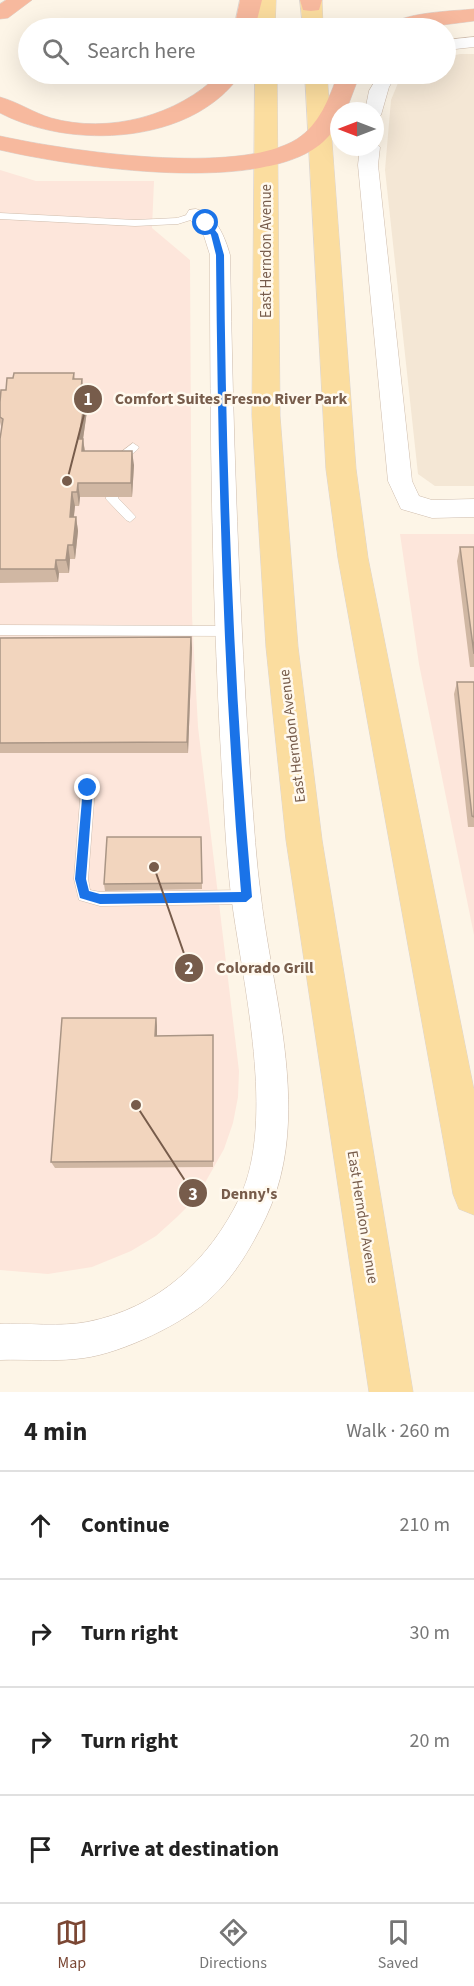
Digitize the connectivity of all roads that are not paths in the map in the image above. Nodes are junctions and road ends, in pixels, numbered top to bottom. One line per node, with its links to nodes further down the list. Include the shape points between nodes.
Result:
1 (21, 0): 5 (highway)
2 (251, 0): 7 (highway)
3 (265, 0): 8 (main road)
4 (311, 2): 9 (main road)
5 (0, 13)
6 (474, 15): 10 (highway)
7 (247, 18)
8 (265, 18)
9 (312, 18)
10 (448, 18)
11 (474, 42): 12 (street)
12 (456, 44)
13 (219, 84): 19 (highway, via 182,111 123,128 60,127 32,120)
14 (266, 84): 23 (main road, East Herndon Avenue)
15 (317, 84): 20 (main road)
16 (345, 84): 20 (highway, via 336,111)
17 (380, 84): 18 (street)
18 (375, 102)
19 (0, 104)
20 (320, 131): 23 (highway, via 308,142); 33 (main road, via 341,469 353,558)
21 (0, 143): 23 (highway, via 115,162 244,164)
22 (369, 156): 27 (street, via 400,481 410,502 432,508)
23 (267, 159): 35 (main road, East Herndon Avenue, via 266,416 282,647 304,840)
24 (196, 215): 25 (lane, via 178,221 135,223); 30 (street, via 214,234 220,255 222,478)
25 (0, 216)
26 (133, 447): 28 (lane, via 114,462 112,499)
27 (474, 508)
28 (130, 517)
29 (0, 630): 30 (lane)
30 (230, 631): 32 (street)
31 (88, 788): 32 (lane, via 81,879 84,895 100,899)
32 (246, 897): 34 (street, via 273,1109 268,1166 254,1205 228,1250 200,1285 168,1308 86,1340)
33 (474, 1194)
34 (0, 1342)
35 (390, 1392)

